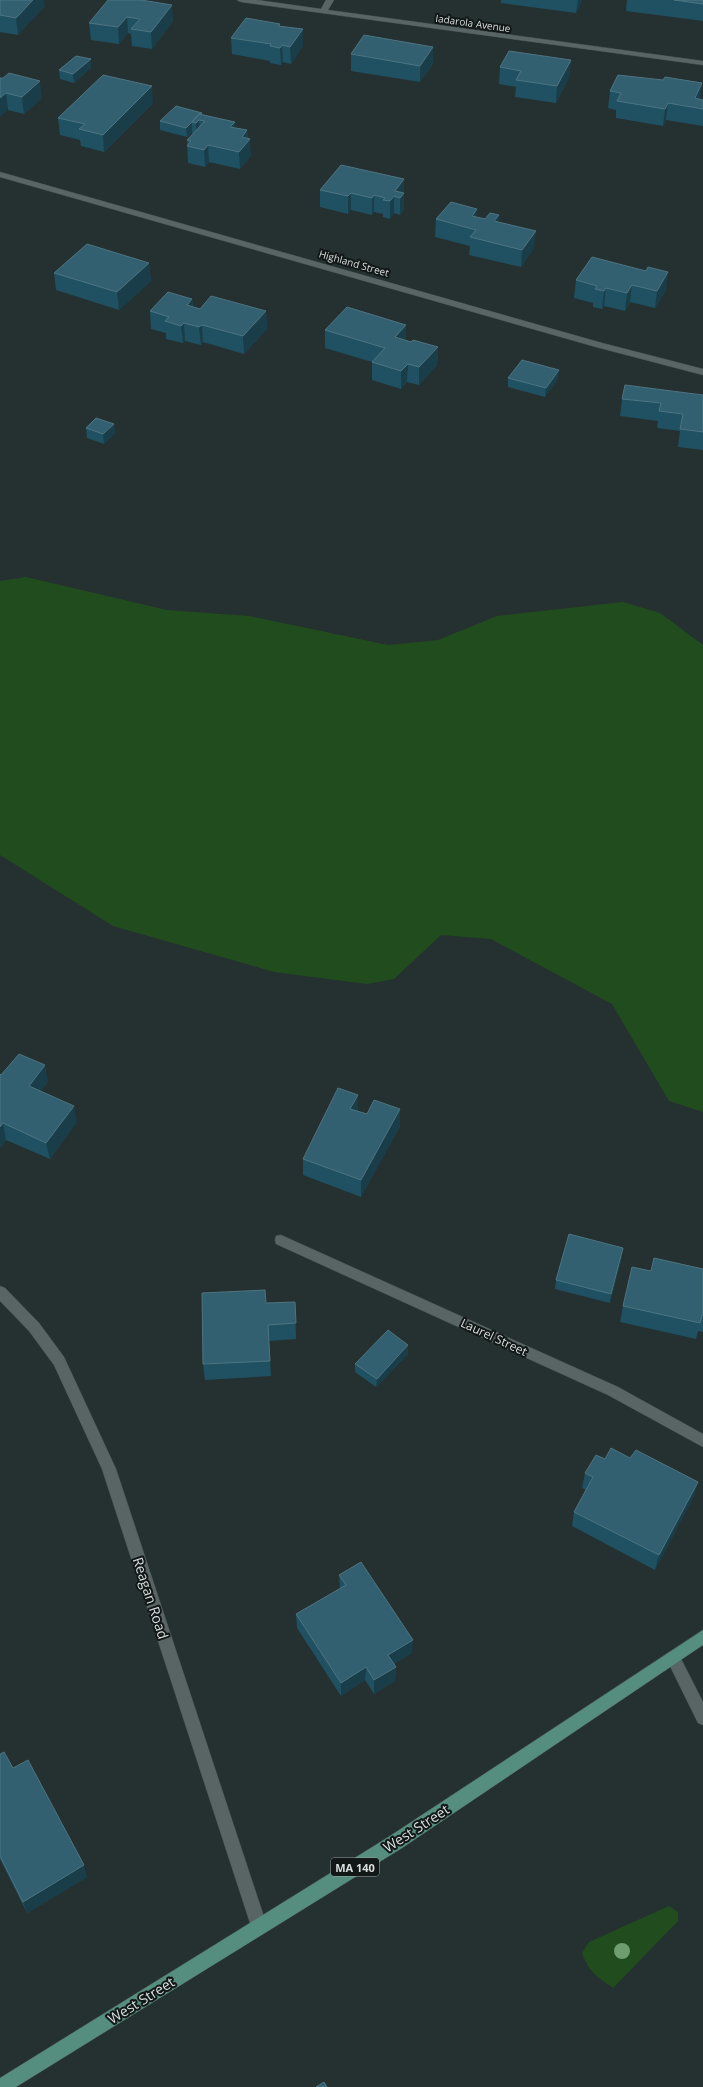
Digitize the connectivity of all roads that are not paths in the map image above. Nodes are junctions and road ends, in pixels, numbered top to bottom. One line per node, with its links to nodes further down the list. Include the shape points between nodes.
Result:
1 (241, 0): 3 (street, Iadarola Avenue)
2 (330, 0): 3 (street)
3 (323, 12): 4 (street, Iadarola Avenue)
4 (703, 63)
5 (0, 174): 6 (street, Highland Street, via 599,345)
6 (703, 372)
7 (280, 1240): 9 (street, Laurel Street, via 613,1391)
8 (0, 1292): 13 (street, Reagan Road, via 34,1327 59,1361 109,1469)
9 (703, 1441)
10 (703, 1637): 11 (main road, West Street / MA 140)
11 (673, 1658): 12 (street); 13 (main road, West Street / MA 140, via 396,1842)
12 (703, 1718)
13 (260, 1926): 14 (main road, West Street / MA 140)
14 (1, 2087)

